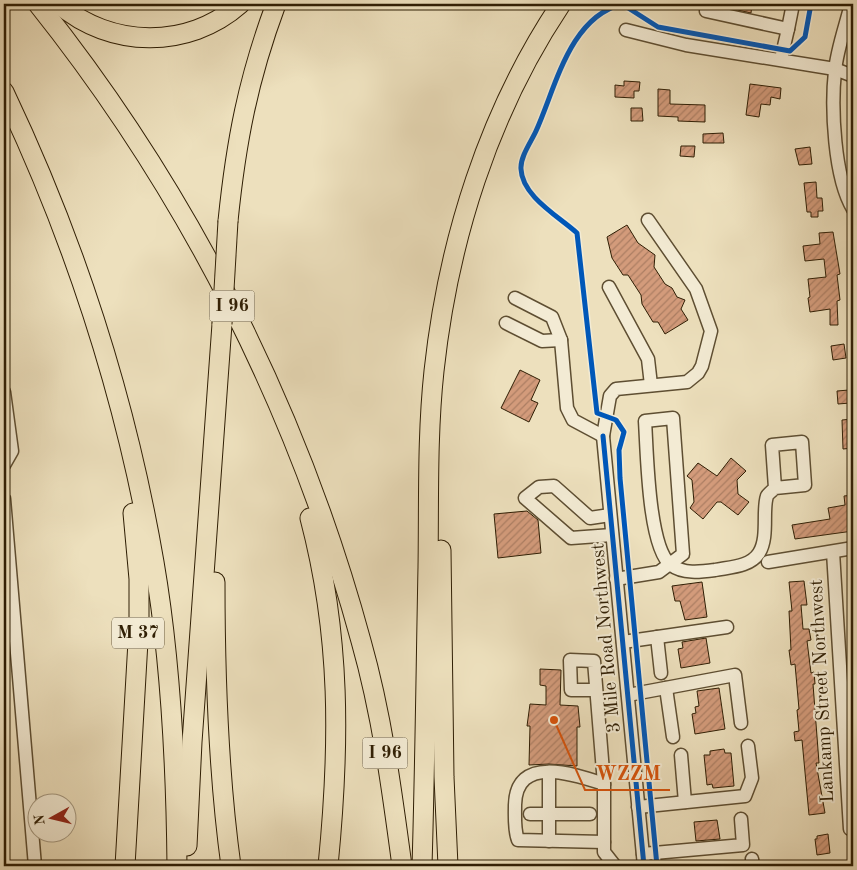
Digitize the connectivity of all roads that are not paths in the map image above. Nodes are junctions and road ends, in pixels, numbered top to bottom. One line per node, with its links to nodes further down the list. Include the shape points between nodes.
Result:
1 (38, 4): 26 (highway, I 96, via 109,98 168,187 236,313)
2 (58, 4): 3 (highway, via 76,18 98,28 129,37 156,38 204,27)
3 (240, 4)
4 (276, 4): 31 (highway, bridge, via 240,124 228,221)
5 (561, 4): 22 (highway, via 519,77 487,147 457,238 442,308)
6 (793, 4): 9 (street)
7 (851, 4): 11 (street)
8 (706, 11): 9 (street)
9 (788, 29): 12 (street)
10 (626, 30): 12 (street, via 686,44)
11 (849, 32): 13 (street)
12 (781, 59): 13 (street)
13 (835, 69): 14 (street); 16 (street, via 837,152 841,182)
14 (853, 76)
15 (4, 92): 25 (highway, via 68,241)
16 (853, 209)
17 (648, 220): 23 (street, 3 Mile Road Northwest, via 696,289 711,331 702,366 692,379)
18 (609, 287): 23 (street, via 648,359)
19 (515, 298): 21 (street, via 552,317)
20 (506, 323): 21 (street, via 542,341)
21 (561, 340): 27 (street, via 567,408 572,420)
22 (434, 373): 70 (highway); 71 (highway, via 440,437)
23 (651, 385): 27 (street, 3 Mile Road Northwest, via 616,390 610,396)
24 (4, 392): 28 (street, via 12,451)
25 (117, 401): 64 (highway, M 37, via 136,531 139,579); 65 (highway, via 143,503 162,625 172,744)
26 (280, 405): 68 (highway, via 318,548 334,650 337,741); 69 (highway, I 96, via 314,493 362,641 380,726)
27 (603, 436): 32 (street, 3 Mile Road Northwest)
28 (4, 465)
29 (775, 488): 37 (street, via 767,496 760,552 752,560 702,572 685,571)
30 (4, 500): 42 (street)
31 (210, 503): 66 (highway); 67 (highway, via 215,536 217,716)
32 (610, 515): 33 (street, 3 Mile Road Northwest); 33 (street, via 590,518 554,486 539,487 525,498 571,538)
33 (612, 535): 38 (street, 3 Mile Road Northwest)
34 (853, 548): 35 (street)
35 (833, 552): 36 (street); 59 (street, Lankamp Street Northwest)
36 (768, 562)
37 (669, 564): 37 (street, via 683,554 673,418 645,421 654,525 657,542); 38 (street, via 653,574)
38 (616, 579): 41 (street, 3 Mile Road Northwest)
39 (727, 627): 40 (street)
40 (657, 637): 41 (street); 43 (street)
41 (623, 642): 46 (street, 3 Mile Road Northwest)
42 (10, 651): 63 (street)
43 (661, 673)
44 (666, 688): 46 (street); 47 (street, via 735,675); 48 (street)
45 (596, 690): 52 (street)
46 (628, 695): 54 (street, 3 Mile Road Northwest)
47 (741, 722)
48 (673, 737)
49 (748, 746): 53 (street, via 752,778 745,796)
50 (681, 755): 53 (street)
51 (549, 772): 52 (street, via 578,775); 56 (street); 60 (street, via 530,774 516,793 515,806 518,840)
52 (604, 784): 61 (street)
53 (685, 802): 54 (street)
54 (638, 807): 62 (street, 3 Mile Road Northwest)
55 (530, 814): 56 (street)
56 (549, 814): 57 (street); 60 (street)
57 (590, 814)
58 (741, 819): 62 (street, via 743,845)
59 (850, 829)
60 (549, 841): 61 (street)
61 (604, 842): 72 (street, via 606,856)
62 (644, 860)
63 (35, 866)
64 (124, 866)
65 (177, 866)
66 (186, 866)
67 (231, 866)
68 (328, 866)
69 (402, 866)
70 (422, 866)
71 (448, 866)
72 (614, 866)

